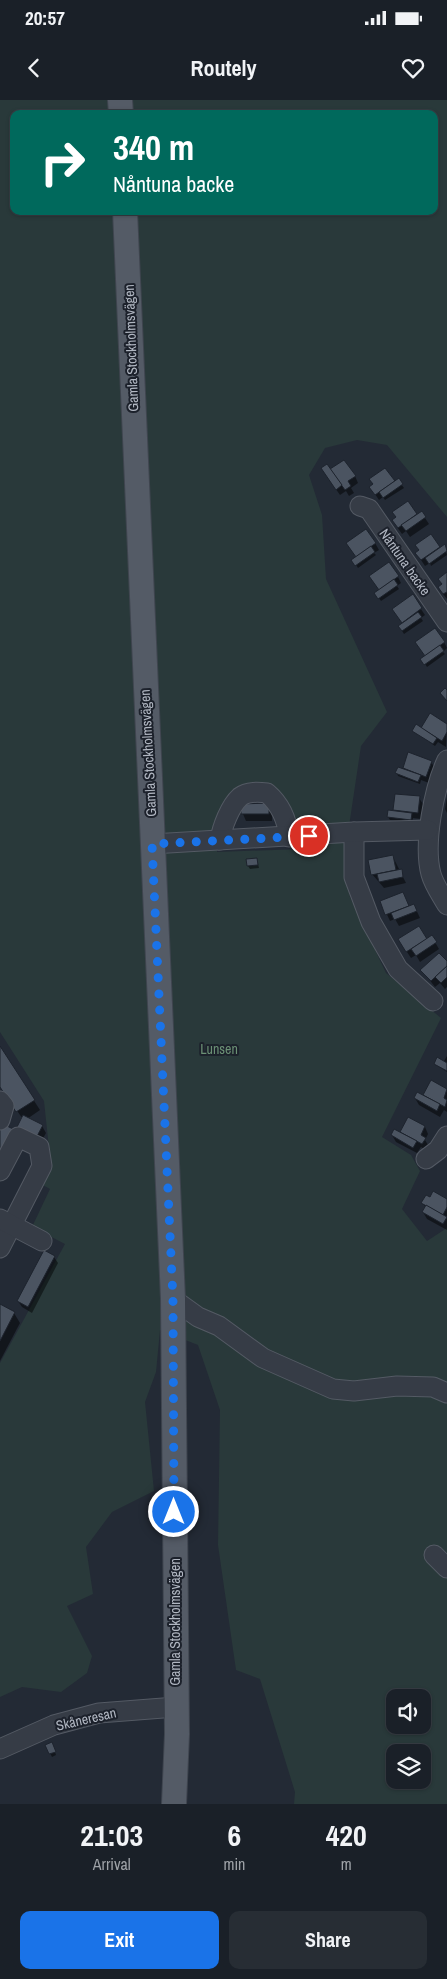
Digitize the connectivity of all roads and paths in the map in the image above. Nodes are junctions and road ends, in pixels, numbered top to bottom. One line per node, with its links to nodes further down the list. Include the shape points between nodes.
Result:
1 (125, 215): 9 (main road, Gamla Stockholmsvägen)
2 (360, 506): 3 (street, Nåntuna backe, via 369,510)
3 (447, 622)
4 (447, 760): 5 (street, via 437,787)
5 (428, 830): 6 (street); 10 (street, via 431,874)
6 (354, 832): 7 (street); 11 (street, via 354,878 370,922 398,969)
7 (289, 837): 8 (street); 8 (street, via 288,826 277,802 268,793 250,792 240,797 222,828)
8 (220, 840): 9 (street)
9 (152, 844): 20 (main road, Gamla Stockholmsvägen)
10 (447, 905)
11 (433, 1001)
12 (0, 1101): 13 (street, via 4,1106)
13 (0, 1120)
14 (447, 1136): 15 (street, via 438,1150)
15 (426, 1159)
16 (0, 1172): 17 (street, via 18,1138 39,1147 42,1166)
17 (6, 1222): 18 (street); 19 (street)
18 (42, 1241)
19 (0, 1248)
20 (173, 1299): 21 (street, via 198,1317 219,1326 263,1358 333,1389 433,1387); 22 (main road, Gamla Stockholmsvägen)
21 (447, 1394)
22 (176, 1707): 23 (street, Skåneresan, via 99,1713 54,1726); 24 (main road, Gamla Stockholmsvägen)
23 (0, 1749)
24 (174, 1804)

